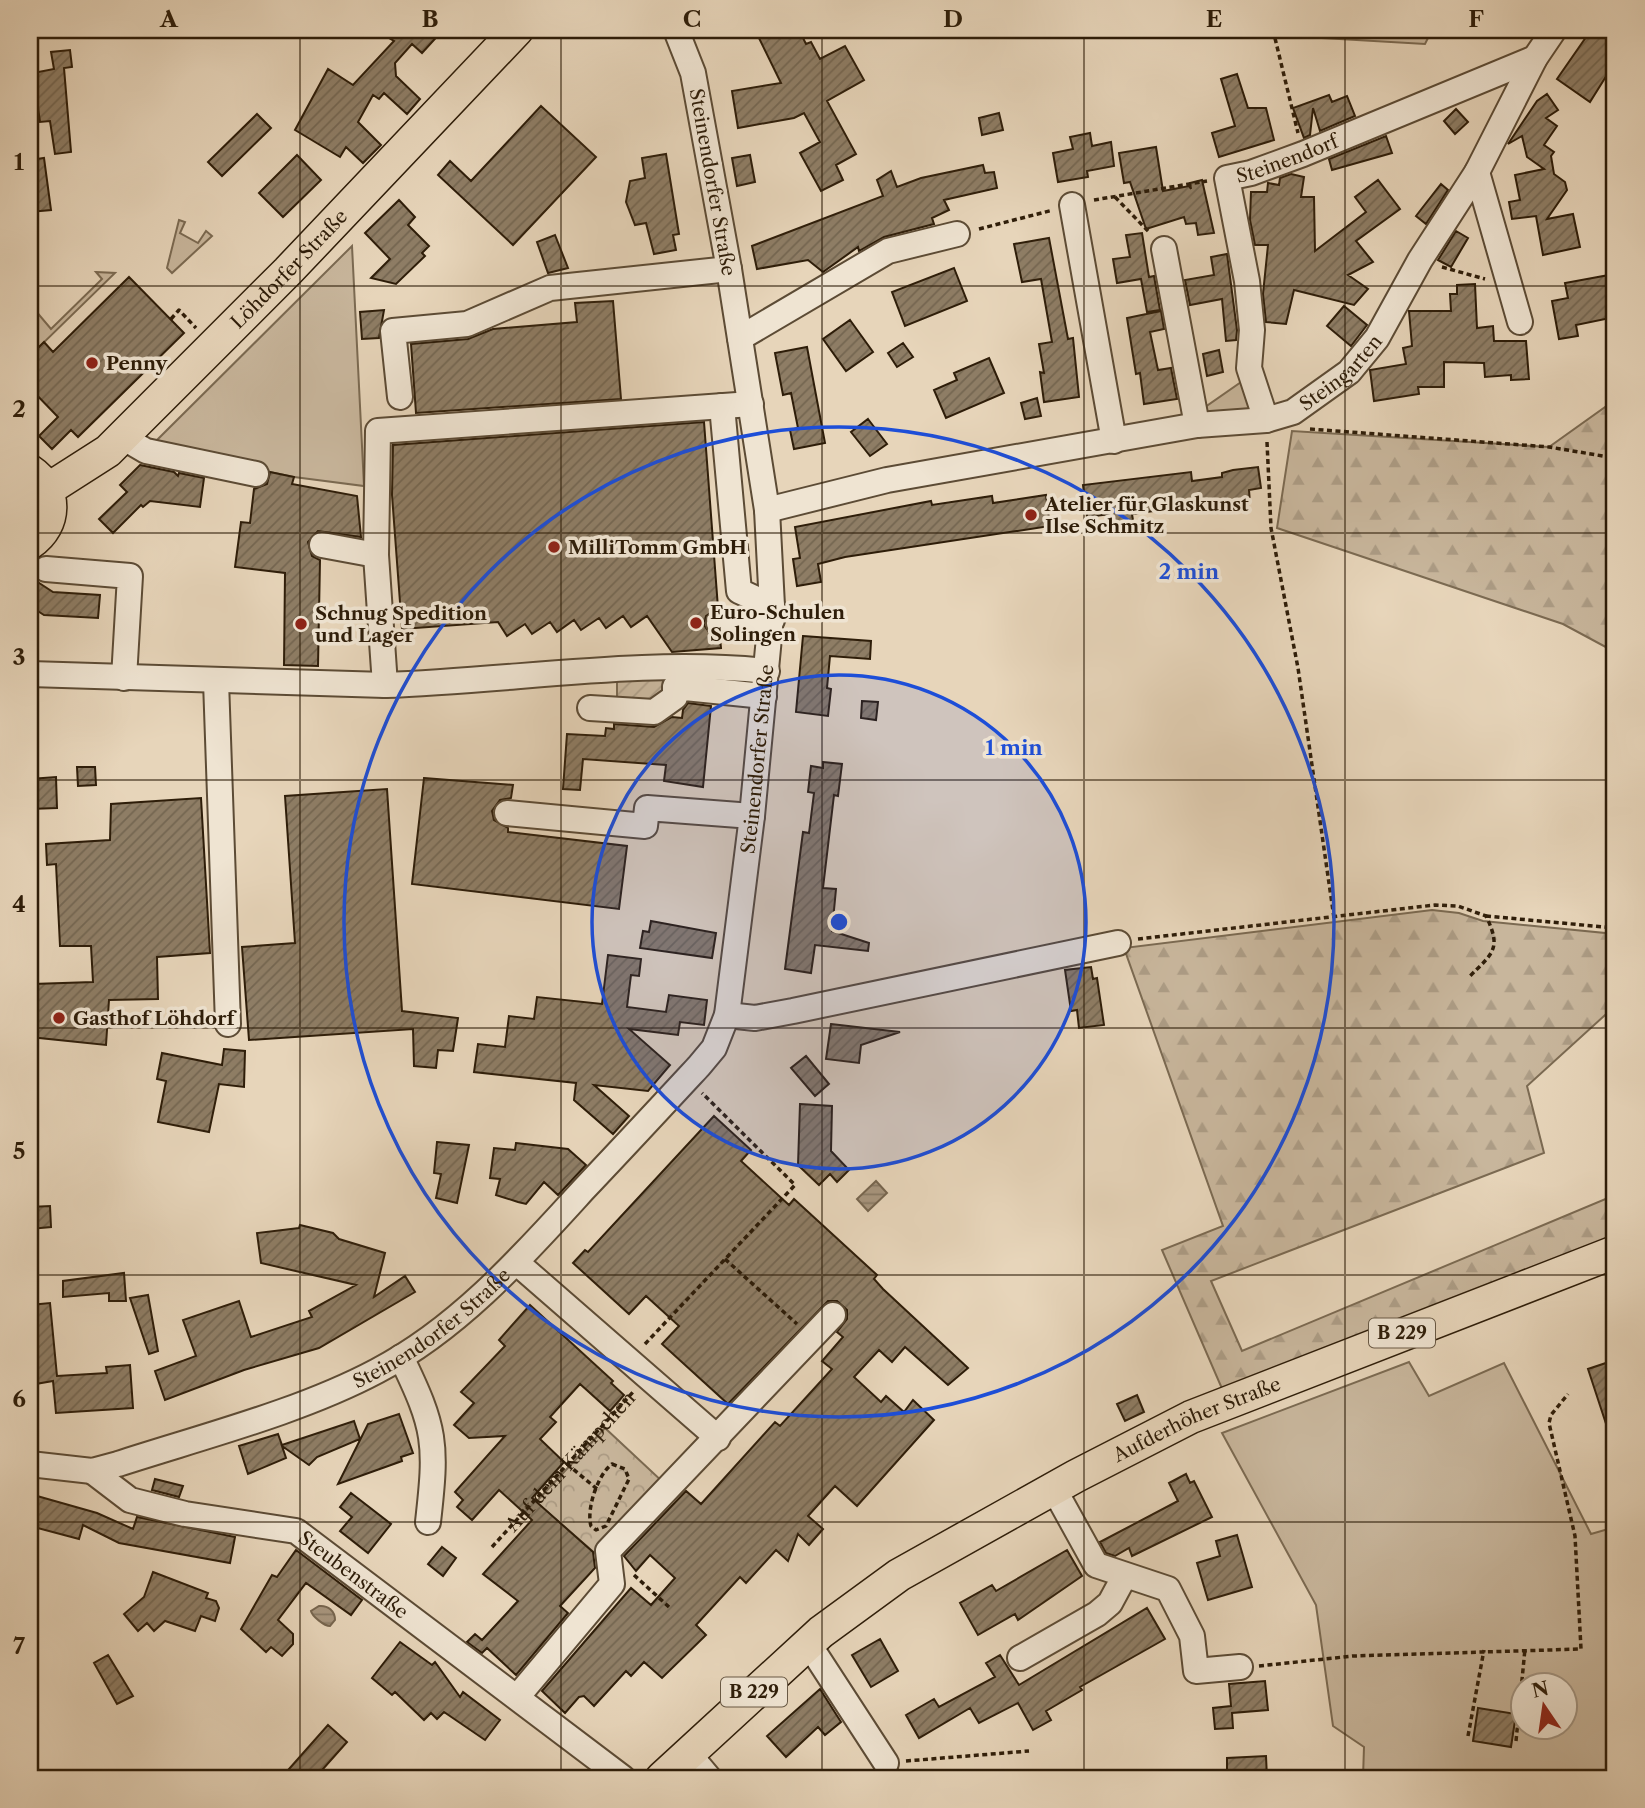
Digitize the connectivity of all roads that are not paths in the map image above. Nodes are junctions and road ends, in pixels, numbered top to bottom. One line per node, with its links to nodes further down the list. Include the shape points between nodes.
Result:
1 (517, 30): 17 (main road, Löhdorfer Straße, via 288,271)
2 (676, 30): 9 (street, Steinendorfer Straße, via 693,73)
3 (1554, 30): 4 (street, Steingarten)
4 (1535, 58): 5 (street, Steingarten); 15 (street, Steinendorf, via 1303,154 1227,178 1247,281 1252,330 1249,368)
5 (1478, 172): 10 (street); 15 (street, Steingarten, via 1420,260 1377,338 1349,372 1293,412)
6 (1072, 205): 18 (street)
7 (957, 234): 11 (street, via 888,251)
8 (1164, 249): 16 (street)
9 (729, 269): 11 (street, Steinendorfer Straße); 12 (street, via 550,288 467,324 393,331)
10 (1520, 322)
11 (740, 338): 13 (street, Steinendorfer Straße)
12 (400, 397)
13 (751, 404): 14 (street); 21 (street, Steinendorfer Straße)
14 (722, 406): 24 (street, via 378,431); 26 (street, via 739,591)
15 (1266, 420): 16 (street, Steingarten)
16 (1197, 425): 18 (street, Steingarten)
17 (122, 437): 19 (street, via 146,451); 20 (main road, Löhdorfer Straße, via 90,464)
18 (1114, 441): 21 (street, Steingarten, via 887,480)
19 (256, 474)
20 (39, 481): 22 (main road, Löhdorfer Straße, via 51,503 48,522)
21 (767, 510): 26 (street, Steinendorfer Straße)
22 (30, 543)
23 (322, 545): 24 (street)
24 (376, 555): 32 (street)
25 (46, 569): 30 (street, via 130,576)
26 (772, 613): 27 (street); 28 (street, Steinendorfer Straße)
27 (719, 623)
28 (767, 671): 32 (street, via 722,667 622,670); 33 (street, Steinendorfer Straße)
29 (30, 674): 30 (street)
30 (124, 678): 31 (street)
31 (216, 681): 32 (street); 39 (street)
32 (385, 685)
33 (764, 696): 34 (street, via 676,687 674,697 654,712); 36 (street, Steinendorfer Straße)
34 (590, 708)
35 (507, 813): 36 (street, via 645,826 647,808)
36 (752, 816): 38 (street, Steinendorfer Straße)
37 (1118, 943): 38 (street, via 768,1016)
38 (727, 1015): 41 (street, Steinendorfer Straße, via 714,1048)
39 (228, 1024)
40 (1615, 1251): 47 (main road, Aufderhöher Straße / B 229, via 1191,1417)
41 (517, 1262): 43 (street, Steinendorfer Straße, via 472,1304); 44 (street, Auf dem Kämpchen)
42 (834, 1315): 44 (street)
43 (401, 1357): 46 (street, Steinendorfer Straße, via 300,1404); 48 (street, via 427,1411 433,1436 435,1475)
44 (718, 1438): 53 (street, via 608,1552 612,1584)
45 (30, 1464): 46 (street, Steinendorfer Straße)
46 (92, 1471): 53 (street, Steubenstraße, via 130,1500 185,1514 296,1531)
47 (1054, 1489): 49 (street, via 1091,1561 1101,1570); 50 (main road, Aufderhöher Straße / B 229, via 899,1575)
48 (428, 1522)
49 (1124, 1577): 51 (street, via 1110,1603 1097,1614); 52 (street, via 1168,1589 1192,1636 1196,1671)
50 (808, 1643): 54 (main road, Aufderhöher Straße / B 229); 55 (street)
51 (1020, 1658)
52 (1240, 1667)
53 (518, 1696): 56 (street, Steubenstraße)
54 (688, 1753): 57 (main road, Aufderhöher Straße / B 229); 58 (street)
55 (886, 1763)
56 (623, 1778)
57 (662, 1778)
58 (709, 1778)

